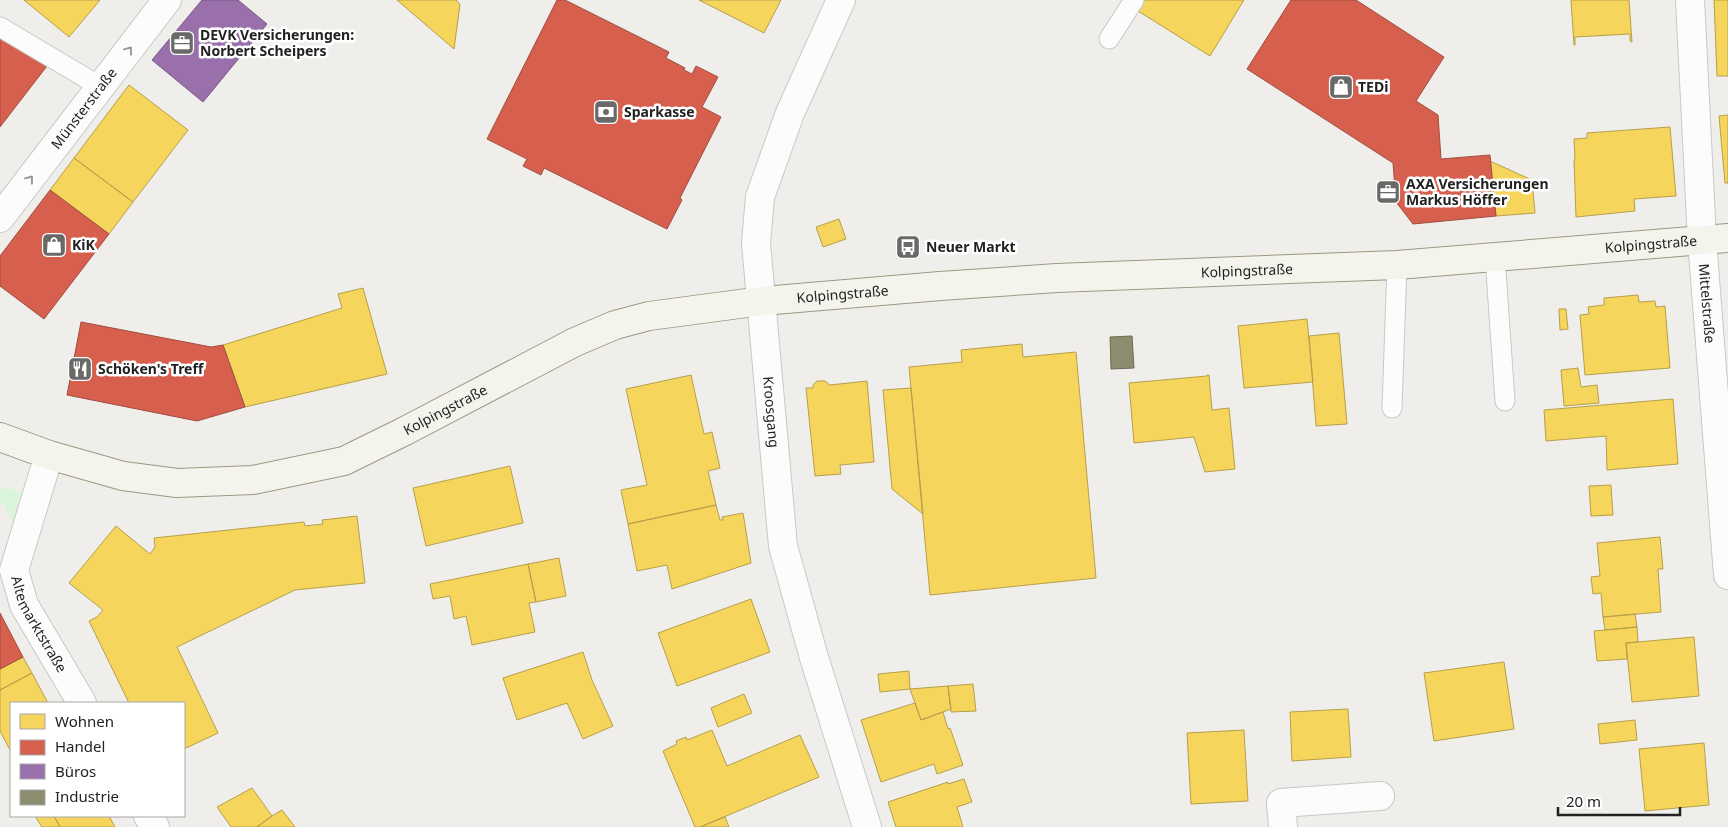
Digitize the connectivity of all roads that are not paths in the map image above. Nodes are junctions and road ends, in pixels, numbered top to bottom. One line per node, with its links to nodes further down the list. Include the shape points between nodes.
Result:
1 (167, 0): 7 (street, Münsterstraße, one-way to 1)
2 (841, 0): 12 (street, Kroosgang, via 790,112 760,197 756,243)
3 (1134, 0): 6 (lane)
4 (1690, 0): 9 (street, Mittelstraße)
5 (0, 27): 7 (lane)
6 (1109, 40)
7 (101, 87): 8 (street, Münsterstraße, one-way to 7)
8 (0, 218)
9 (1715, 239): 10 (street, Kolpingstraße); 17 (street, Mittelstraße)
10 (1495, 257): 11 (street, Kolpingstraße); 13 (lane)
11 (1397, 265): 12 (street, Kolpingstraße, via 1057,278); 14 (lane)
12 (762, 301): 16 (street, Kolpingstraße, via 649,316 615,325 335,463 253,480 177,484 122,476); 20 (street, Kroosgang, via 783,546)
13 (1505, 401)
14 (1392, 408)
15 (0, 437): 16 (street, Kolpingstraße)
16 (49, 455): 18 (street, Altemarktstraße, via 14,570 24,605)
17 (1728, 576)
18 (81, 702)
19 (1380, 796): 21 (street, via 1281,803)
20 (867, 827)
21 (1283, 827)

